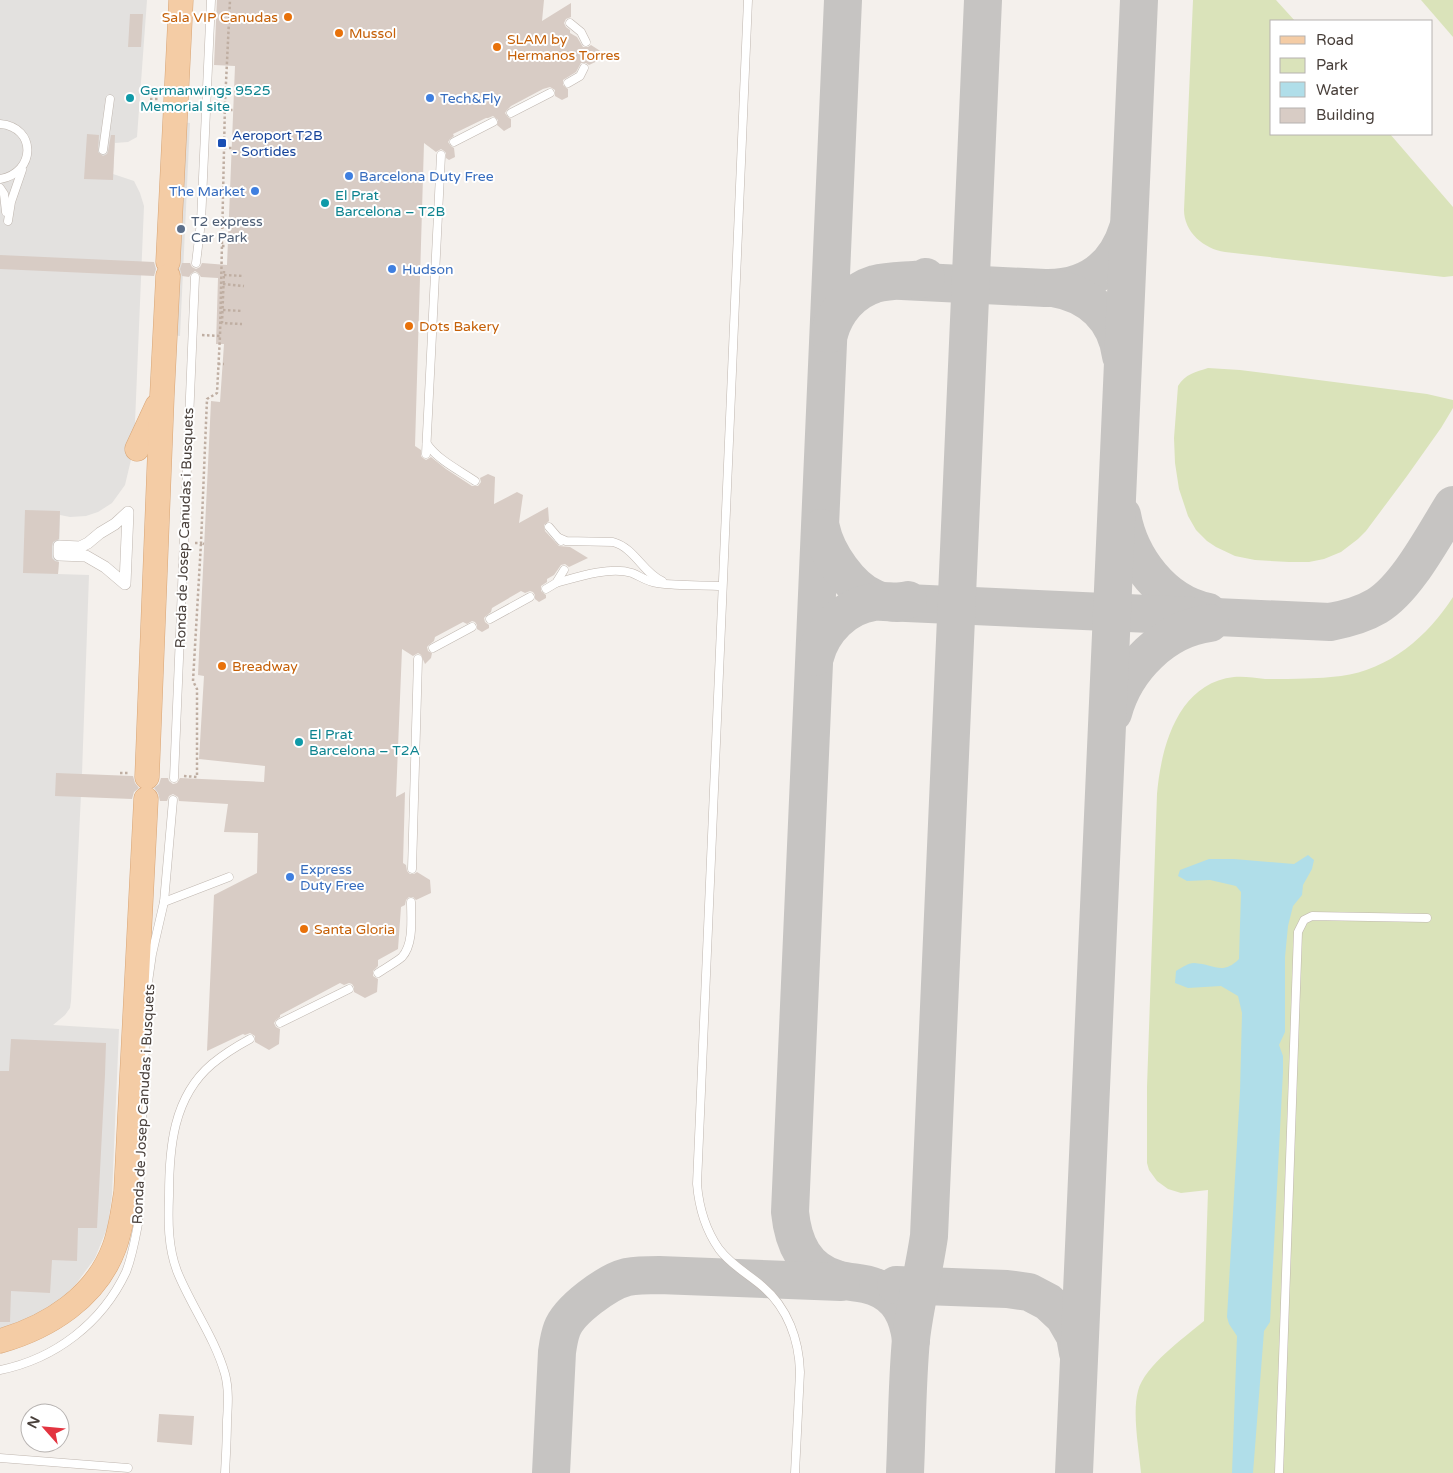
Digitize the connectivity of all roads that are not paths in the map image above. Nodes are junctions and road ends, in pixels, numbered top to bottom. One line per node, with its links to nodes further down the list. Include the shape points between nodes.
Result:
1 (181, 0): 23 (main road, Ronda de Josep Canudas i Busquets)
2 (211, 0): 21 (lane, via 201,222)
3 (748, 0): 33 (lane)
4 (570, 23): 5 (lane, via 581,32)
5 (586, 42)
6 (584, 68): 7 (lane, via 580,76)
7 (568, 83)
8 (550, 93): 10 (lane)
9 (110, 99): 16 (lane)
10 (511, 114)
11 (0, 117): 14 (lane)
12 (493, 122): 15 (lane)
13 (0, 124): 14 (lane)
14 (17, 130): 18 (lane, via 28,147)
15 (454, 142)
16 (103, 150)
17 (442, 156): 24 (lane)
18 (23, 167): 19 (lane, via 17,173); 20 (lane, via 8,221)
19 (0, 179)
20 (0, 188)
21 (196, 263)
22 (195, 277): 40 (lane, Ronda de Josep Canudas i Busquets)
23 (162, 396): 25 (main road); 53 (main road, Ronda de Josep Canudas i Busquets, via 127,1182 121,1222 114,1248 102,1272 82,1298 36,1327)
24 (427, 444): 26 (lane); 27 (lane, via 438,456)
25 (137, 449)
26 (426, 454)
27 (475, 481)
28 (549, 527): 32 (lane, via 560,540 618,544 656,578)
29 (564, 570): 30 (lane)
30 (556, 583): 32 (lane, via 613,571); 34 (lane)
31 (125, 584): 31 (street, via 128,512 88,543 59,546 59,555 86,556)
32 (669, 584): 33 (lane)
33 (722, 586): 58 (lane, via 697,1184 703,1219 719,1249 776,1301 793,1330 800,1372)
34 (546, 589)
35 (530, 597): 36 (lane)
36 (490, 618)
37 (472, 626): 38 (lane)
38 (433, 648)
39 (419, 662): 42 (lane)
40 (174, 778)
41 (172, 800): 44 (lane, Ronda de Josep Canudas i Busquets)
42 (412, 869)
43 (229, 877): 44 (lane)
44 (164, 902): 49 (lane, Ronda de Josep Canudas i Busquets, via 152,954)
45 (411, 902): 47 (lane, via 407,950)
46 (1427, 918): 59 (lane, via 1312,916 1304,920 1298,932)
47 (378, 972)
48 (349, 989): 51 (lane)
49 (148, 990)
50 (147, 1009): 54 (lane, Ronda de Josep Canudas i Busquets, via 138,1224 126,1272 94,1320 75,1336 49,1353)
51 (280, 1023)
52 (250, 1038): 57 (lane, via 211,1064 195,1082 182,1105 169,1162 168,1236 171,1250 225,1375 228,1395)
53 (0, 1341)
54 (0, 1370)
55 (0, 1458): 56 (lane)
56 (128, 1468)
57 (226, 1473)
58 (795, 1473)
59 (1279, 1473)

